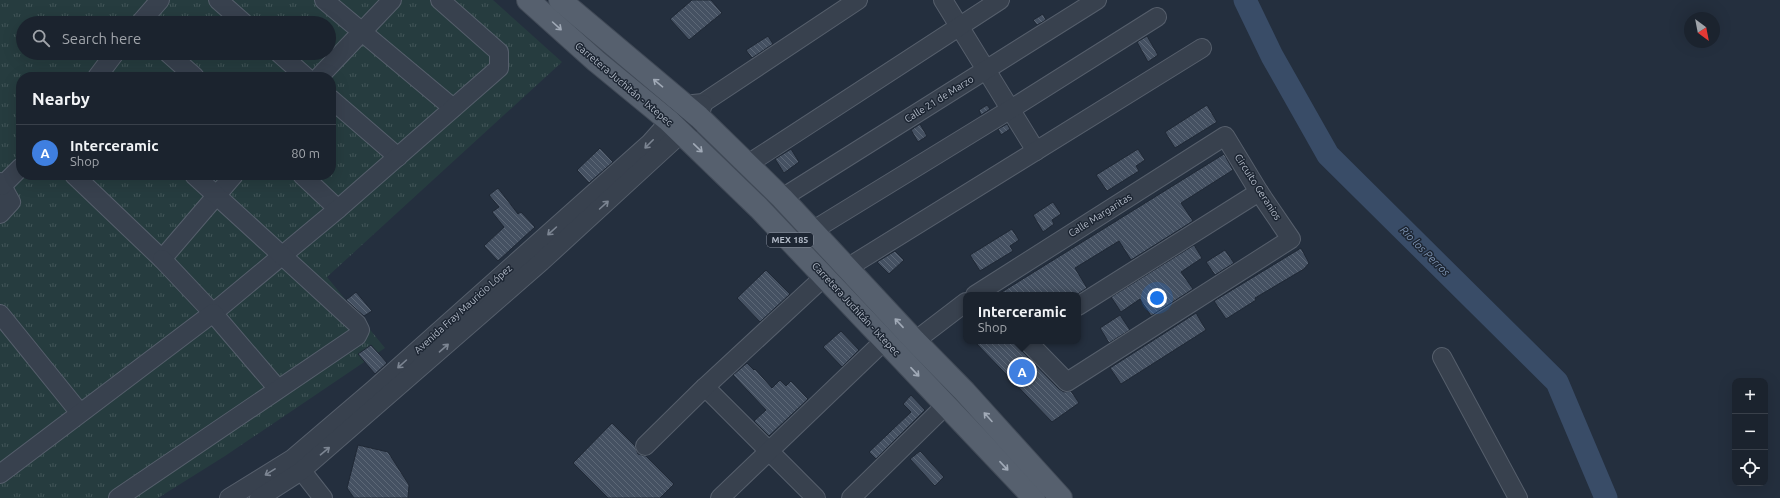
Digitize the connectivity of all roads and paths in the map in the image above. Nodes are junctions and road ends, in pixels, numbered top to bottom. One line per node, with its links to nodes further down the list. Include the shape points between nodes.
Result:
1 (160, 0): 12 (street)
2 (218, 0): 13 (street)
3 (324, 0): 16 (street)
4 (392, 0): 16 (street)
5 (440, 0): 29 (street, via 499,52 499,68)
6 (528, 0): 32 (main road, Carretera Juchitán - Ixtepec / MEX 185, one-way to 32, via 596,61)
7 (560, 0): 30 (main road, MEX 185, one-way to 7)
8 (858, 0): 30 (street, Avenida Fray Mauricio López)
9 (943, 0): 15 (street)
10 (1000, 0): 15 (street)
11 (1097, 0): 23 (street, Calle 21 de Marzo)
12 (146, 16)
13 (236, 16)
14 (1157, 17): 31 (street)
15 (960, 27): 23 (street); 36 (street)
16 (362, 33): 21 (street); 29 (street)
17 (1202, 48): 34 (street)
18 (110, 60): 24 (street)
19 (176, 60): 25 (street)
20 (286, 60): 26 (street)
21 (336, 60)
22 (336, 60): 27 (street)
23 (986, 70): 31 (street); 45 (street, Calle 21 de Marzo)
24 (101, 72)
25 (189, 72)
26 (300, 72)
27 (324, 72)
28 (336, 103): 35 (street)
29 (453, 108): 35 (street)
30 (696, 108): 32 (street, Avenida Fray Mauricio López); 36 (main road, MEX 185)
31 (1010, 109): 34 (street); 48 (street)
32 (676, 127): 52 (main road, Carretera Juchitán - Ixtepec / MEX 185, one-way to 52); 68 (street, Avenida Fray Mauricio López, via 650,143 374,389)
33 (1225, 136): 43 (street, Circuito Geranios); 53 (street, Calle Margaritas)
34 (1036, 151): 51 (street)
35 (398, 157): 46 (street)
36 (748, 164): 45 (main road, MEX 185)
37 (16, 171): 42 (street)
38 (79, 180): 50 (street)
39 (200, 180): 44 (street)
40 (230, 180): 44 (street)
41 (307, 180): 46 (street)
42 (1, 184): 47 (street, via 11,202)
43 (1259, 192): 54 (street); 60 (street, Circuito Geranios, via 1291,239 1067,382)
44 (217, 195): 49 (street); 50 (street)
45 (782, 198): 48 (main road, MEX 185)
46 (338, 209): 49 (street)
47 (0, 214)
48 (812, 231): 51 (main road, MEX 185)
49 (282, 257): 56 (street); 63 (street, via 357,324 360,330 357,336)
50 (162, 259): 56 (street)
51 (847, 268): 59 (main road, MEX 185, one-way to 51)
52 (825, 276): 58 (main road, Carretera Juchitán - Ixtepec / MEX 185); 62 (street)
53 (982, 292)
54 (1081, 304)
55 (963, 306): 59 (street, Calle Margaritas)
56 (213, 313): 63 (street); 65 (street)
57 (0, 314): 65 (street)
58 (885, 340): 64 (main road, Carretera Juchitán - Ixtepec / MEX 185, one-way to 64); 67 (street)
59 (915, 341): 78 (main road, MEX 185, one-way to 59)
60 (1030, 344)
61 (1442, 357): 79 (street)
62 (705, 387): 66 (street); 67 (street)
63 (278, 389): 70 (street)
64 (946, 405): 76 (street); 77 (main road, Carretera Juchitán - Ixtepec / MEX 185, one-way to 77)
65 (80, 413): 69 (street)
66 (645, 446)
67 (769, 451): 74 (street); 75 (street)
68 (296, 465): 71 (street, Avenida Fray Mauricio López, one-way to 71); 72 (street, Avenida Fray Mauricio López); 73 (street)
69 (1, 471)
70 (118, 498)
71 (229, 498)
72 (259, 498)
73 (323, 498)
74 (720, 498)
75 (816, 498)
76 (851, 498)
77 (1034, 498)
78 (1061, 498)
79 (1518, 498)

